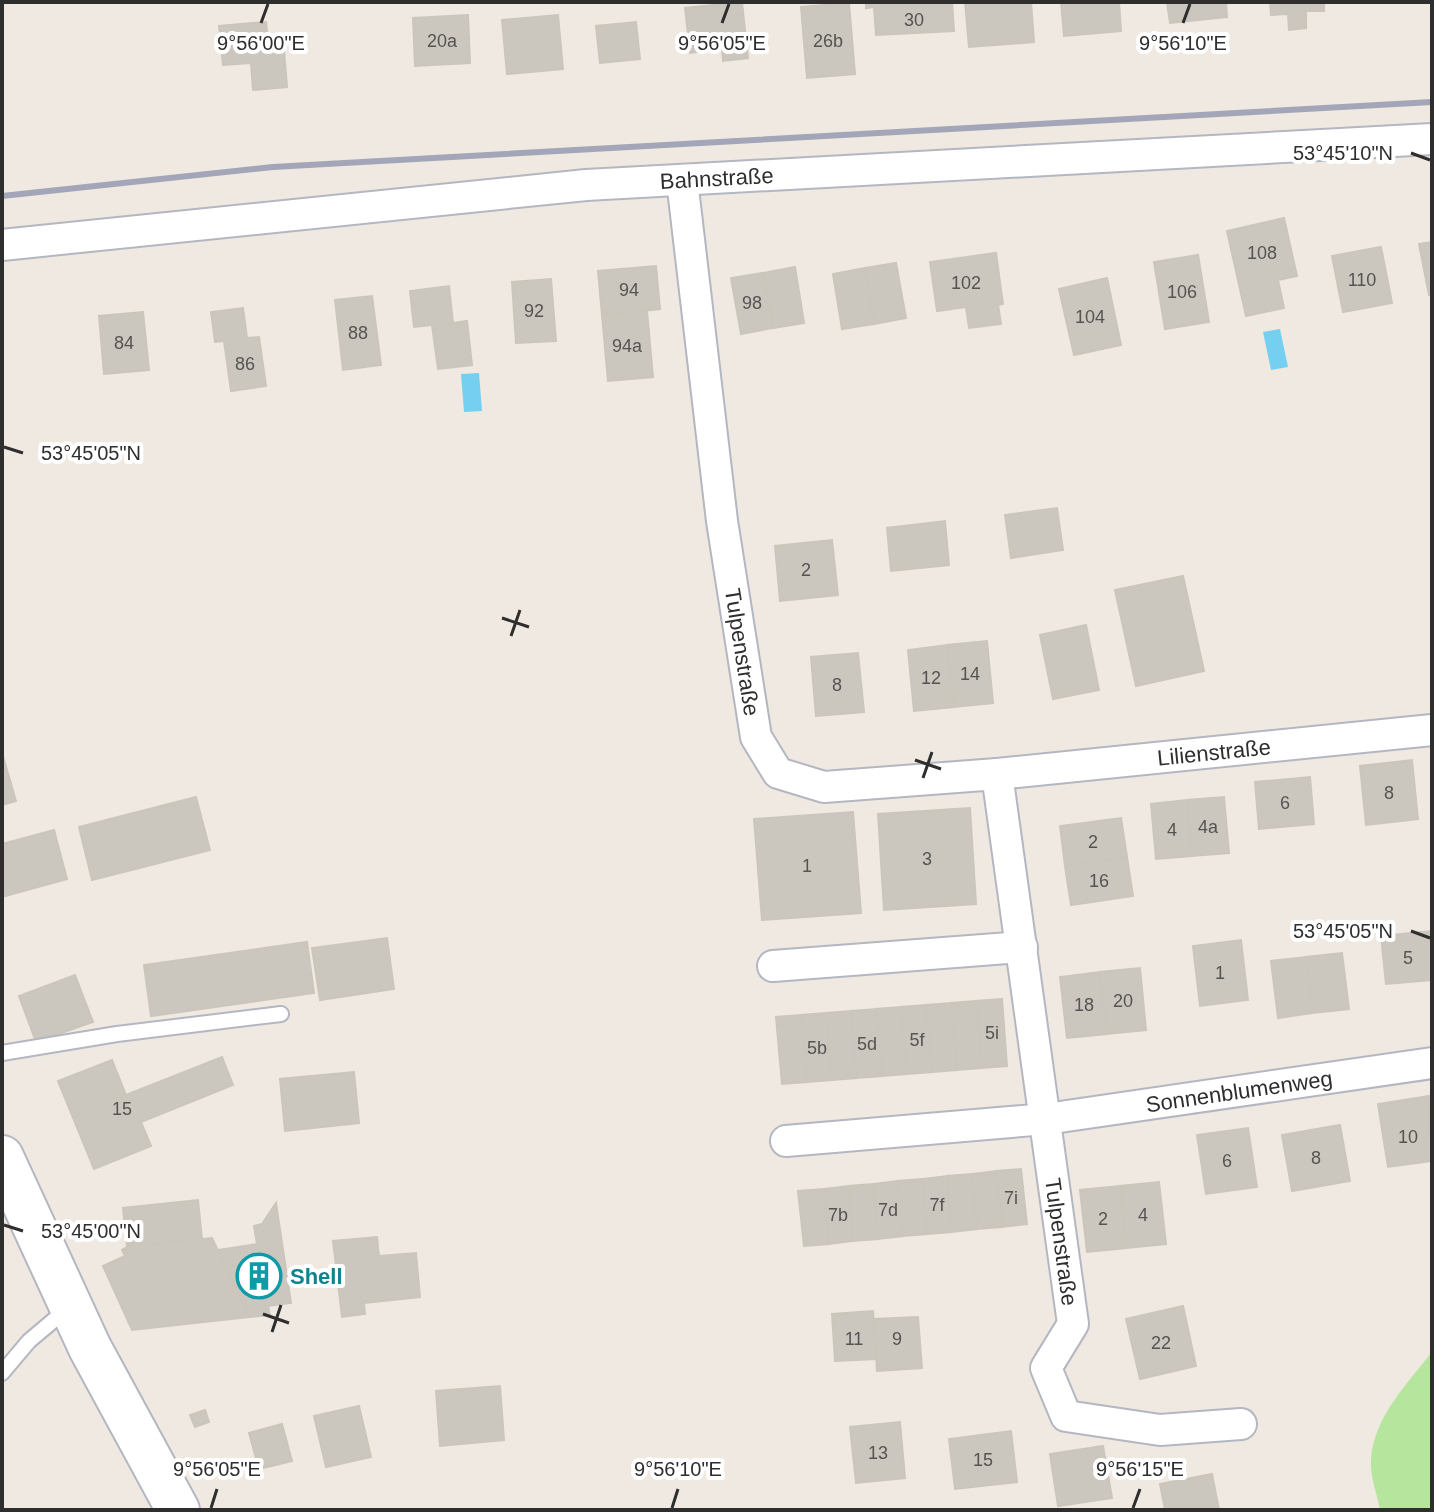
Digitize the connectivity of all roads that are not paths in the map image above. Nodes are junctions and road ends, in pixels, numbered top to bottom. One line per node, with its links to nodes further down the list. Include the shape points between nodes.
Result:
1 (1432, 139): 2 (street, Bahnstraße)
2 (682, 180): 3 (street, Bahnstraße, via 586,185); 5 (street, Tulpenstraße, via 722,521 756,737 778,773 824,787)
3 (2, 245)
4 (1432, 730): 5 (street, Lilienstraße)
5 (997, 774): 6 (street, Tulpenstraße)
6 (1022, 947): 7 (street); 11 (street, Tulpenstraße)
7 (773, 966)
8 (281, 1014): 9 (lane)
9 (2, 1053)
10 (1432, 1063): 11 (street, Sonnenblumenweg)
11 (1046, 1119): 12 (street); 16 (street, Tulpenstraße, via 1073,1324 1046,1368 1066,1416 1160,1430)
12 (786, 1141)
13 (2, 1157): 14 (main road)
14 (71, 1306): 15 (lane, via 29,1341); 17 (main road)
15 (2, 1373)
16 (1241, 1424)
17 (178, 1510)

